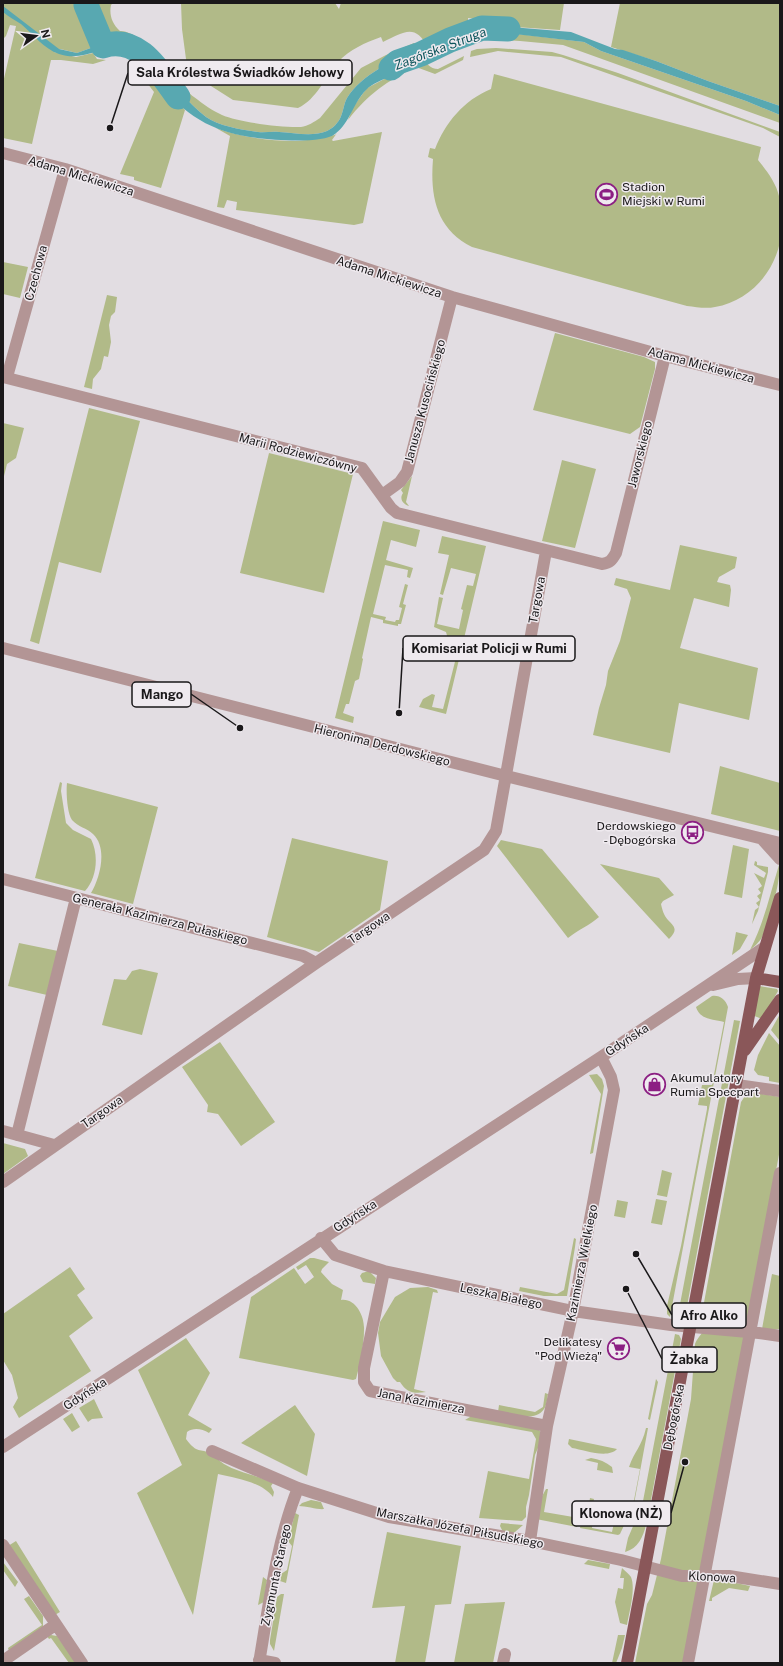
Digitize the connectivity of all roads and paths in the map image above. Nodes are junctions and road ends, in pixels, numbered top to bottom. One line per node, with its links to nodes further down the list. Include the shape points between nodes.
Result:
1 (3, 153): 2 (street, Adama Mickiewicza)
2 (65, 169): 3 (street, Adama Mickiewicza); 5 (street, Czechowa)
3 (452, 297): 4 (street, Adama Mickiewicza); 7 (street, Janusza Kusocińskiego, via 407,472 400,482)
4 (665, 356): 6 (street, Adama Mickiewicza); 9 (street, Jaworskiego)
5 (5, 377): 7 (street, Marii Rodziewiczówny, via 362,468)
6 (780, 385)
7 (382, 495): 8 (street, Marii Rodziewiczówny, via 397,513)
8 (546, 551): 9 (street, Marii Rodziewiczówny, via 602,564 612,560); 11 (street, Targowa)
9 (616, 553)
10 (3, 648): 11 (street, Hieronima Derdowskiego)
11 (506, 776): 12 (street, Hieronima Derdowskiego); 19 (street, Targowa, via 496,831 484,850)
12 (762, 839): 13 (street, Hieronima Derdowskiego); 14 (street)
13 (780, 843)
14 (780, 859)
15 (3, 879): 16 (street, Generała Kazimierza Pułaskiego)
16 (76, 898): 19 (street, Generała Kazimierza Pułaskiego, via 303,956); 29 (street)
17 (780, 898): 18 (main road, Dębogórska)
18 (765, 947): 20 (main road, Dębogórska); 22 (street, Gdyńska)
19 (316, 963): 30 (street, Targowa)
20 (756, 978): 21 (main road); 22 (street, Gdyńska); 24 (main road, Dębogórska)
21 (780, 982)
22 (708, 986): 25 (street, Gdyńska)
23 (780, 1000): 24 (main road, Dębogórska)
24 (743, 1052): 26 (main road, Dębogórska)
25 (601, 1057): 33 (street, Gdyńska); 35 (street, Kazimierza Wielkiego, via 611,1076 614,1090)
26 (737, 1085): 27 (street); 36 (main road, Dębogórska)
27 (780, 1091)
28 (3, 1131): 29 (street)
29 (18, 1135): 30 (street)
30 (54, 1146): 32 (street, Targowa)
31 (780, 1173): 37 (street)
32 (3, 1182)
33 (321, 1238): 34 (street, Leszka Białego, via 335,1256); 40 (street, Gdyńska)
34 (384, 1271): 35 (street, Leszka Białego); 39 (street, Jana Kazimierza, via 364,1368 364,1382 370,1391)
35 (573, 1311): 36 (street, Leszka Białego); 39 (street, Kazimierza Wielkiego)
36 (691, 1327): 37 (street, Leszka Białego); 45 (main road, Dębogórska)
37 (750, 1332): 38 (street, Leszka Białego); 46 (street)
38 (780, 1336)
39 (548, 1426): 43 (street, Kazimierza Wielkiego)
40 (3, 1447)
41 (212, 1451): 42 (street, Marszałka Józefa Piłsudskiego)
42 (298, 1488): 43 (street, Marszałka Józefa Piłsudskiego, via 389,1517); 50 (street, Zygmunta Starego, via 290,1508 278,1558)
43 (530, 1541): 45 (street, Marszałka Józefa Piłsudskiego)
44 (3, 1545): 48 (street)
45 (645, 1566): 46 (street, Klonowa, via 682,1576); 53 (main road, Dębogórska)
46 (705, 1576): 47 (street, Klonowa, via 729,1576); 54 (street)
47 (780, 1584)
48 (55, 1625): 49 (street); 51 (street)
49 (3, 1661)
50 (259, 1662): 52 (street)
51 (82, 1663)
52 (275, 1663)
53 (627, 1663)
54 (688, 1663)

